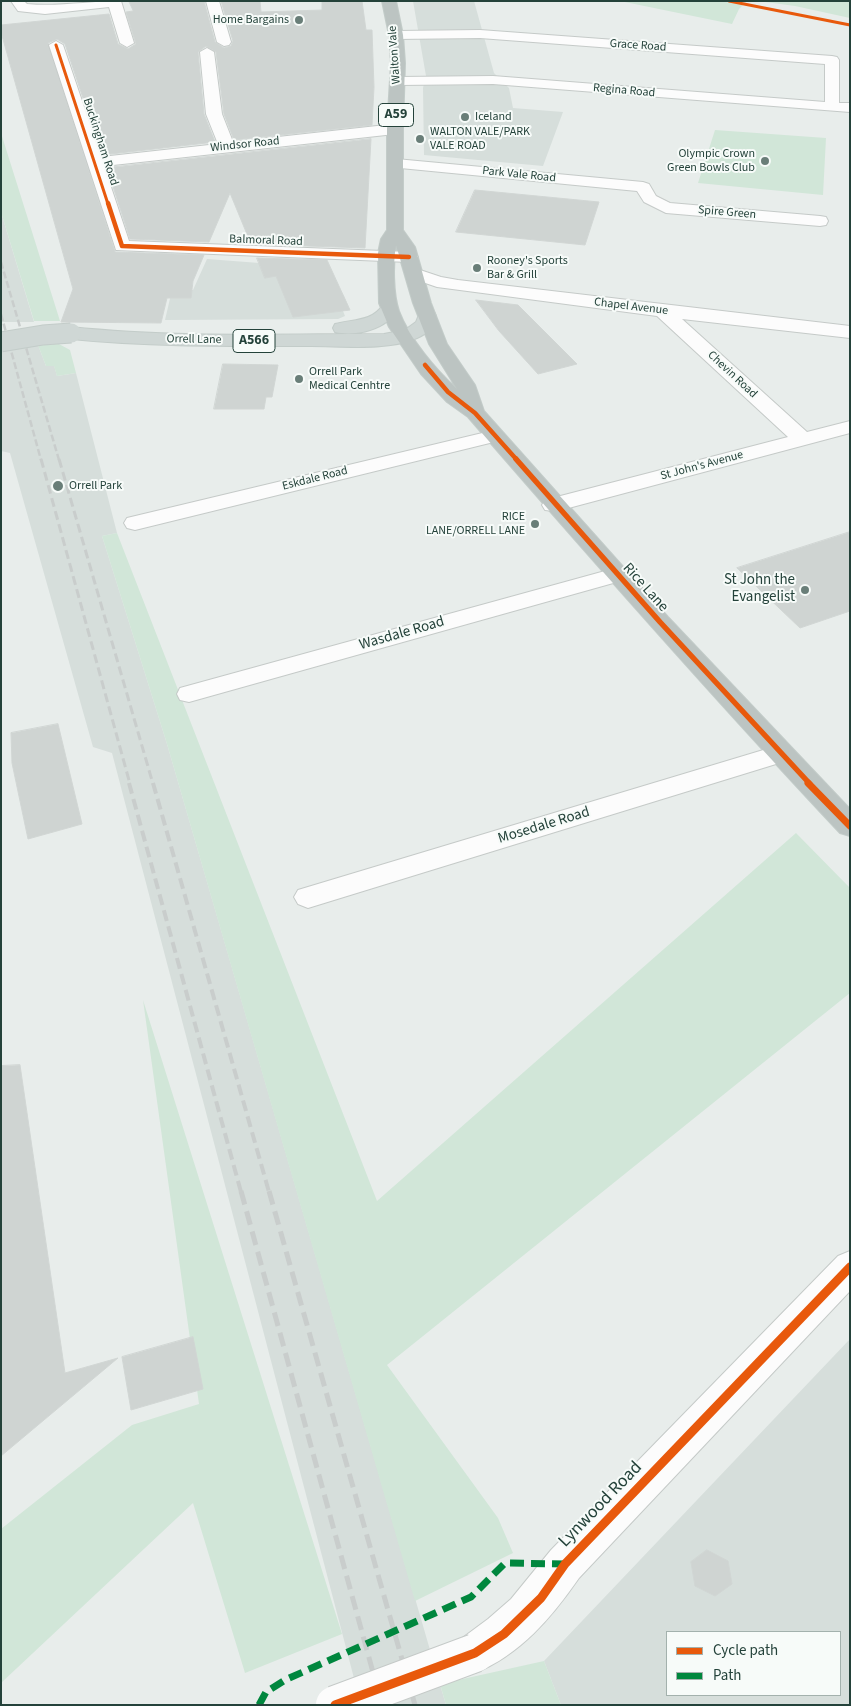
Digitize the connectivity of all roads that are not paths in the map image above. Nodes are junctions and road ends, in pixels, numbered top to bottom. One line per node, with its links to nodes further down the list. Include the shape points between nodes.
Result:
1 (17, 1): 4 (street, via 23,8 40,10)
2 (212, 1): 6 (street)
3 (389, 1): 5 (highway, Walton Vale / A59)
4 (114, 2): 7 (street)
5 (396, 35): 10 (highway, Walton Vale / A59); 11 (street, Grace Road, via 480,34 832,60)
6 (224, 42)
7 (127, 43)
8 (56, 45): 15 (street, Buckingham Road)
9 (207, 52): 14 (street, via 214,114)
10 (399, 81): 11 (street, Regina Road, via 493,80); 13 (highway, Walton Vale / A59)
11 (832, 108): 12 (street, Regina Road)
12 (850, 108)
13 (395, 129): 14 (street, Windsor Road); 16 (highway, Walton Vale / A59)
14 (227, 148): 15 (street, Windsor Road)
15 (95, 162): 20 (street, Buckingham Road)
16 (396, 164): 17 (street, Park Vale Road); 19 (highway, Walton Vale / A59)
17 (643, 187): 18 (street, Spire Green, via 650,199 666,208)
18 (820, 221)
19 (394, 230): 21 (highway, Walton Vale / A59, via 386,246); 22 (highway, Walton Vale / A59, via 403,242)
20 (122, 246): 21 (street, Balmoral Road)
21 (386, 257): 22 (street, Balmoral Road); 23 (highway, Walton Vale / A59)
22 (412, 265): 24 (street, Chapel Avenue, via 437,282); 25 (highway, Walton Vale / A59)
23 (389, 309): 26 (main road, Orrell Lane / A566, via 382,318); 27 (highway, Walton Vale / A59)
24 (663, 311): 28 (street, Chapel Avenue); 37 (street, Chevin Road)
25 (426, 316): 27 (main road, via 425,324); 32 (highway, Walton Vale / A59)
26 (364, 325): 27 (main road, Orrell Lane / A566); 29 (main road, Orrell Lane / A566, via 314,330)
27 (406, 332): 30 (main road, Orrell Lane / A566); 32 (main road, Orrell Lane / A566, via 430,341); 33 (highway, Walton Vale / A59)
28 (850, 332)
29 (71, 333): 30 (main road, Orrell Lane / A566, via 185,340); 31 (main road, Orrell Lane / A566, bridge)
30 (378, 340): 33 (main road, Orrell Lane / A566, via 401,344)
31 (1, 342)
32 (445, 356): 34 (highway, Rice Lane / A59, via 465,385)
33 (420, 359): 34 (highway, Rice Lane / A59, via 445,390)
34 (475, 413): 36 (highway, Rice Lane / A59)
35 (850, 427): 37 (street, St John's Avenue)
36 (495, 436): 38 (highway, Rice Lane / A59); 39 (street, Eskdale Road)
37 (802, 440): 38 (street, St John's Avenue)
38 (553, 504): 40 (highway, Rice Lane / A59)
39 (135, 523)
40 (616, 575): 41 (street, Wasdale Road); 42 (highway, Rice Lane / A59)
41 (189, 694)
42 (780, 754): 43 (highway, Rice Lane / A59); 44 (street, Mosedale Road)
43 (850, 826)
44 (308, 897)
45 (850, 1267): 46 (street, Lynwood Road, bridge, via 565,1564 541,1598 504,1634 476,1653)
46 (335, 1705)

